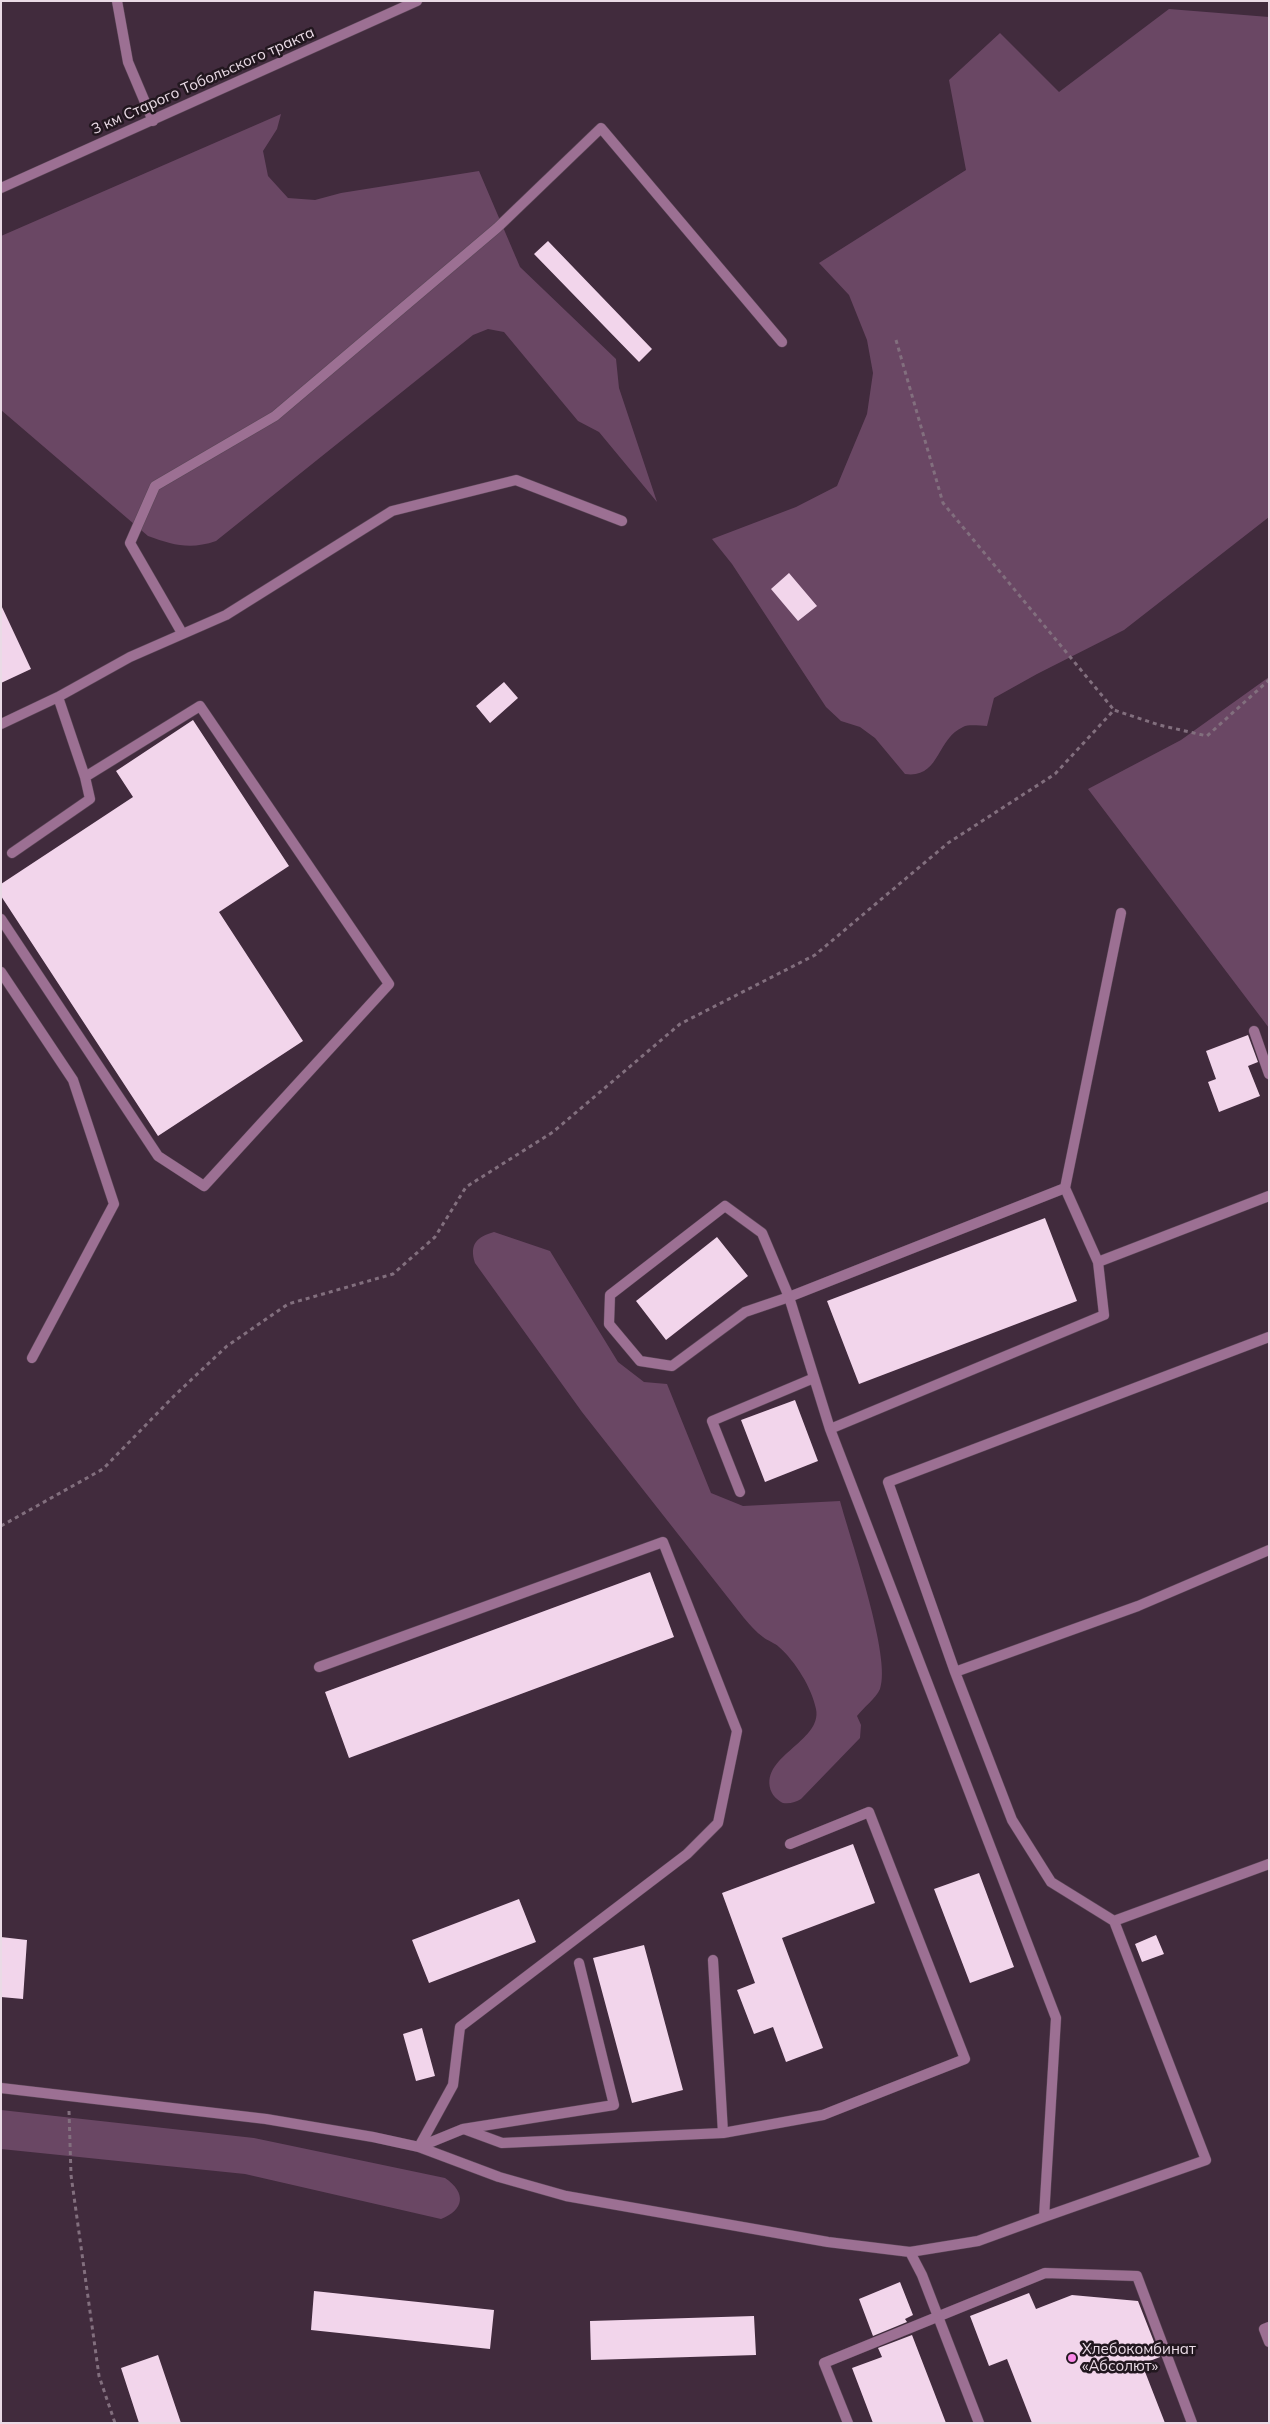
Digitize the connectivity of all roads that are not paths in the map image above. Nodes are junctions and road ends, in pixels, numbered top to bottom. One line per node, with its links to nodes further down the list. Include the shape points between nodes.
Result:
1 (117, 1): 3 (street, via 128,62)
2 (418, 1): 3 (street, 3 км Старого Тобольского тракта)
3 (152, 121): 4 (street, 3 км Старого Тобольского тракта)
4 (1, 188)
5 (782, 342): 7 (street, via 601,128 497,228 275,416 155,486 130,543)
6 (622, 521): 7 (street, via 516,480 392,511 226,615)
7 (182, 633): 8 (street, via 130,657)
8 (58, 697): 9 (street); 10 (street)
9 (1, 724)
10 (85, 777): 11 (street, via 90,799); 13 (street, via 200,706 388,984 204,1186 158,1156)
11 (12, 853)
12 (1121, 913): 17 (street)
13 (1, 919)
14 (1, 972): 22 (street, via 72,1080 114,1204)
15 (1254, 1031): 16 (street)
16 (1269, 1074)
17 (1065, 1188): 19 (street); 20 (street)
18 (1269, 1196): 19 (street)
19 (1098, 1262): 24 (street, via 1104,1315)
20 (790, 1297): 20 (street, via 745,1312 672,1366 640,1361 609,1324 610,1295 725,1206 762,1233); 23 (street)
21 (1269, 1337): 28 (street, via 888,1482)
22 (32, 1358)
23 (814, 1378): 24 (street); 25 (street, via 712,1420)
24 (830, 1429): 38 (street, via 1056,2018)
25 (740, 1492)
26 (1269, 1550): 28 (street, via 1138,1606)
27 (319, 1667): 37 (street, via 663,1542 737,1731 718,1823 686,1854 460,2027 452,2085)
28 (955, 1672): 31 (street, via 1012,1820 1051,1882)
29 (790, 1844): 36 (street, via 869,1812 965,2059 822,2115)
30 (1269, 1864): 31 (street)
31 (1114, 1921): 38 (street, via 1206,2160)
32 (713, 1960): 36 (street)
33 (579, 1963): 35 (street, via 614,2105)
34 (1, 2088): 37 (street, via 266,2119 373,2136)
35 (463, 2129): 36 (street, via 502,2143); 37 (street)
36 (723, 2133)
37 (419, 2147): 39 (street, via 500,2177 566,2196 828,2242)
38 (1044, 2217): 39 (street, via 978,2241)
39 (910, 2252): 40 (street)
40 (939, 2317): 43 (street, via 824,2363); 44 (street); 45 (street, via 1045,2274 1136,2276)
41 (1269, 2328): 42 (street, via 1264,2330)
42 (1269, 2342)
43 (848, 2423)
44 (979, 2423)
45 (1192, 2423)

